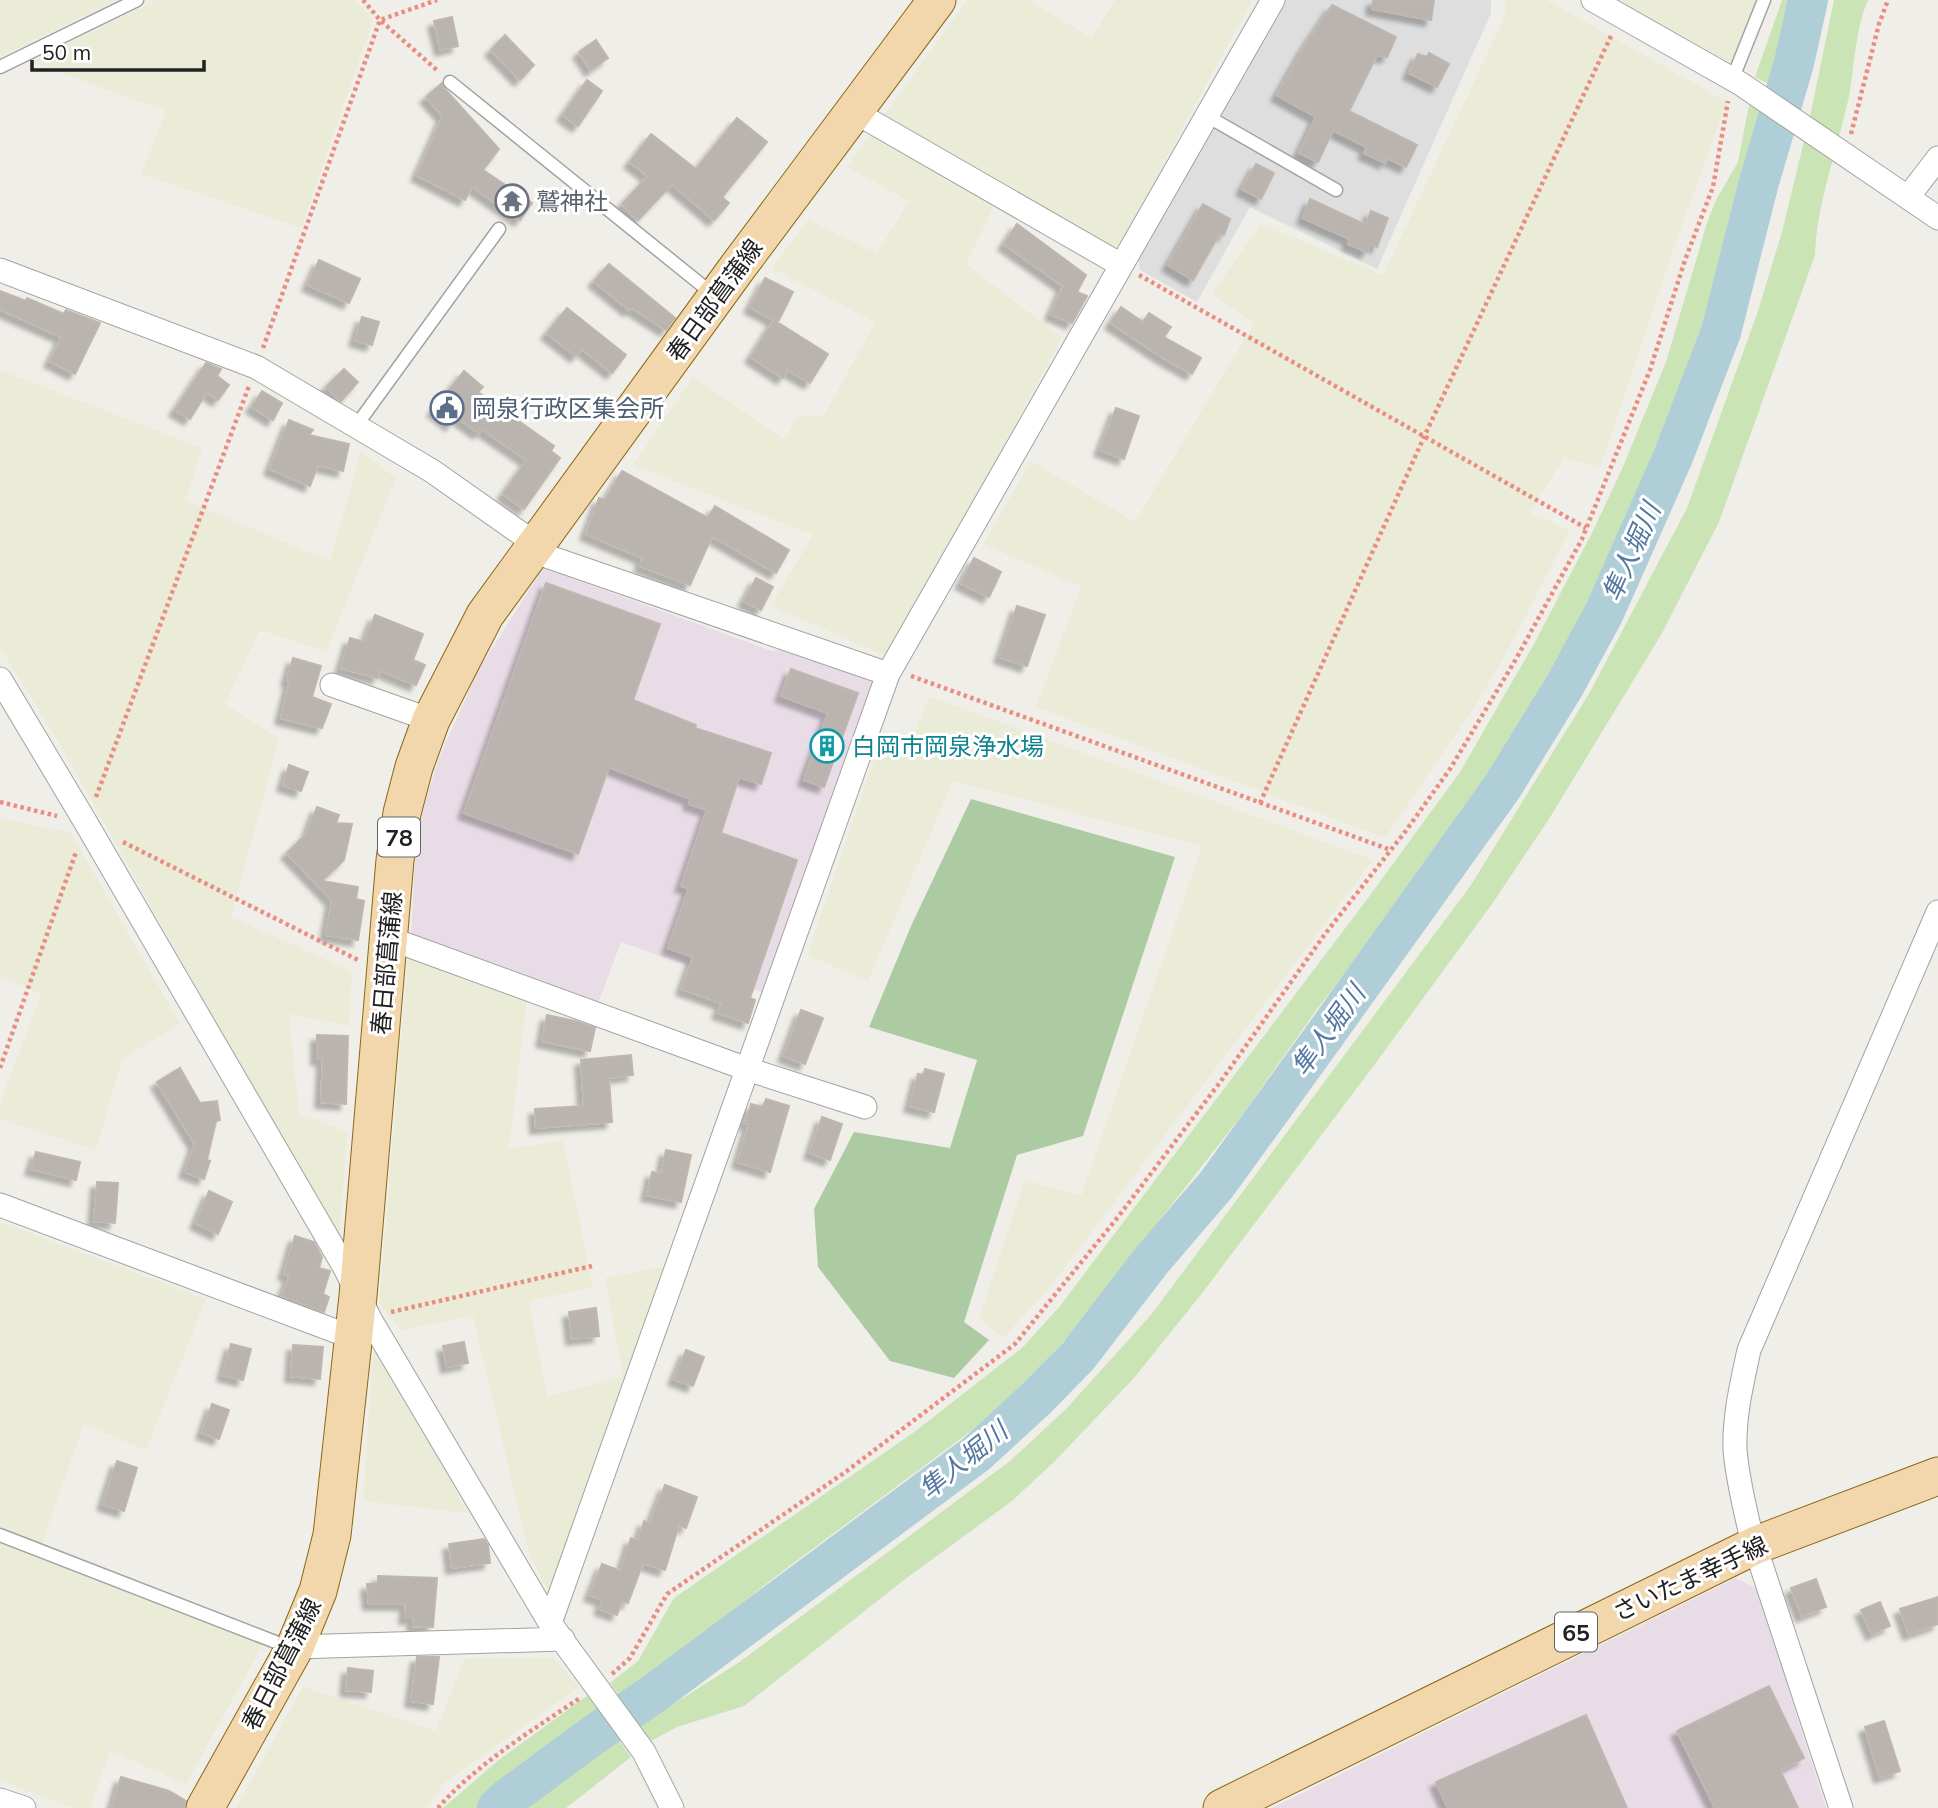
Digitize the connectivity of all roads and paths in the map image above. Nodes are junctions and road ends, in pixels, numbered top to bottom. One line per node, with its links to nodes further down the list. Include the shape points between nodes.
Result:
1 (137, 0): 11 (lane)
2 (363, 0): 10 (path)
3 (437, 0): 10 (path)
4 (937, 0): 14 (main road, 春日部菖蒲線 / 78)
5 (1272, 0): 15 (street)
6 (1593, 0): 9 (street)
7 (1764, 0): 13 (lane)
8 (1888, 0): 16 (path)
9 (1620, 16): 13 (street); 27 (path)
10 (380, 20): 12 (path); 25 (path)
11 (0, 67)
12 (450, 82): 24 (lane)
13 (1736, 82): 16 (street); 28 (path, via 1713,187 1650,370)
14 (853, 111): 22 (street); 24 (main road, 春日部菖蒲線 / 78)
15 (1206, 116): 18 (lane); 22 (street)
16 (1844, 153): 19 (street)
17 (1938, 158): 19 (street)
18 (1336, 190)
19 (1908, 197): 20 (street)
20 (1938, 218)
21 (499, 229): 26 (lane)
22 (1121, 265): 27 (path); 30 (street)
23 (0, 270): 25 (street)
24 (716, 297): 29 (main road, 春日部菖蒲線 / 78)
25 (256, 367): 26 (street); 36 (path)
26 (356, 426): 29 (street, via 432,471)
27 (1424, 437): 28 (path); 35 (path)
28 (1586, 528): 37 (path, via 1450,769)
29 (534, 547): 30 (street, via 588,571); 33 (main road, 春日部菖蒲線 / 78, via 485,615)
30 (890, 671): 35 (path); 42 (street)
31 (0, 679): 36 (street)
32 (332, 685): 33 (street)
33 (431, 720): 39 (main road, 春日部菖蒲線 / 78, via 402,813)
34 (0, 802): 36 (path)
35 (1260, 803): 37 (path)
36 (86, 823): 40 (path); 41 (path); 46 (street, via 345,1268)
37 (1391, 850): 52 (path, via 1118,1217 1015,1344 844,1473 667,1594 630,1658)
38 (1938, 912): 49 (street, via 1749,1350 1738,1401 1735,1448)
39 (387, 936): 40 (main road, 春日部菖蒲線 / 78); 42 (street)
40 (384, 973): 46 (main road, 春日部菖蒲線 / 78)
41 (0, 1068)
42 (747, 1069): 43 (street); 50 (street)
43 (865, 1107)
44 (0, 1205): 46 (street, via 338,1332)
45 (592, 1266): 46 (path)
46 (360, 1317): 50 (street); 51 (main road, 春日部菖蒲線 / 78, via 332,1535 318,1591)
47 (1938, 1476): 49 (main road, さいたま幸手線 / 65)
48 (0, 1535): 51 (lane)
49 (1756, 1545): 58 (main road, さいたま幸手線 / 65); 59 (street)
50 (556, 1631): 51 (street); 52 (street)
51 (295, 1647): 55 (main road, 春日部菖蒲線 / 78)
52 (597, 1685): 56 (path, via 515,1742); 57 (street, via 644,1752)
53 (0, 1800): 54 (street)
54 (24, 1808)
55 (205, 1808)
56 (438, 1808)
57 (672, 1808)
58 (1222, 1808)
59 (1841, 1808)

